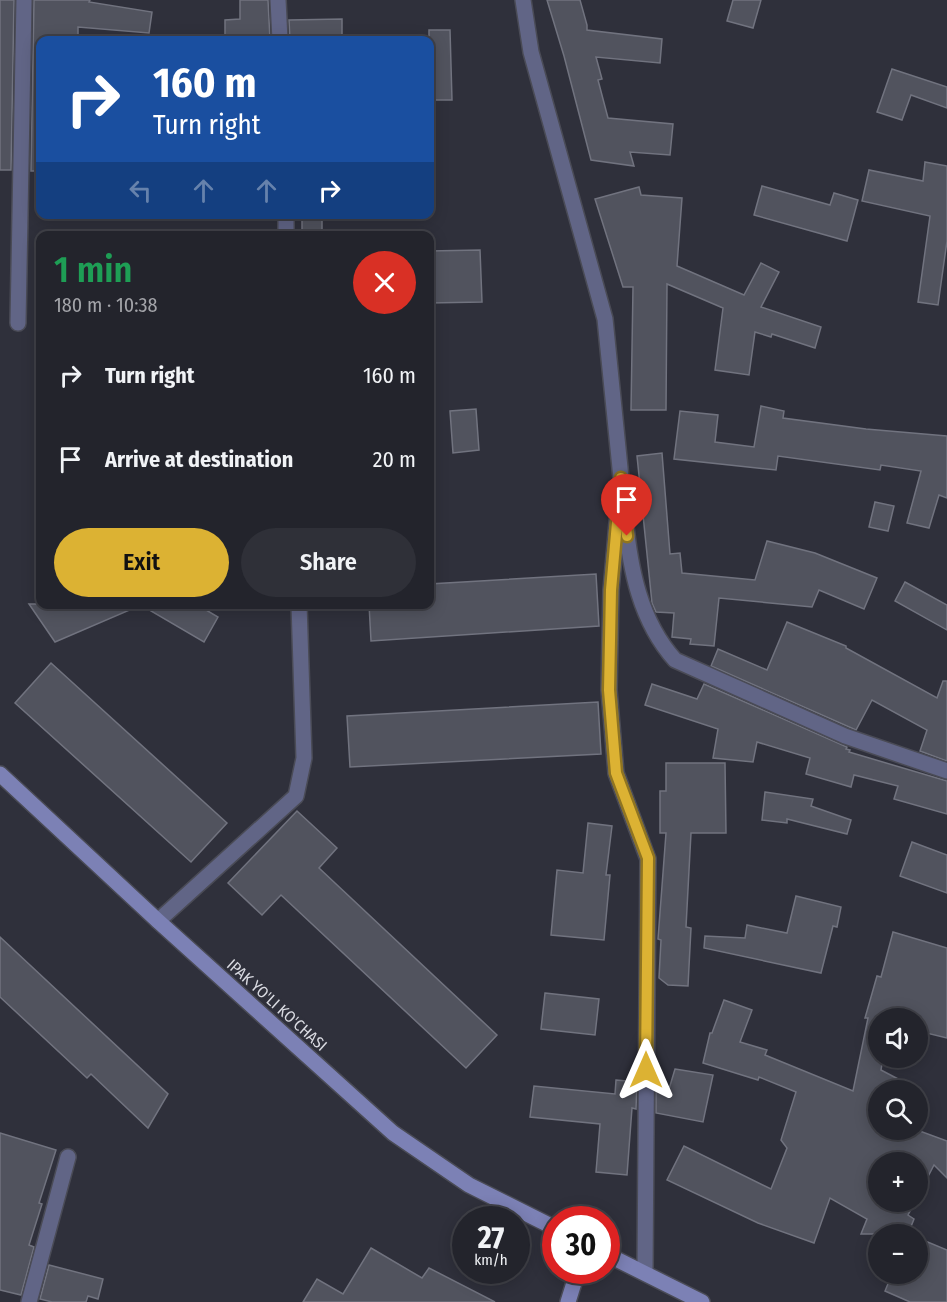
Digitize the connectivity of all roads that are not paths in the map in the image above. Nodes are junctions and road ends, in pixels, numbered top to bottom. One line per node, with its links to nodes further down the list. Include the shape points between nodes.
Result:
1 (24, 0): 5 (street)
2 (278, 0): 4 (street)
3 (523, 0): 6 (street, via 531,52 604,319)
4 (280, 36)
5 (18, 323)
6 (621, 478): 8 (street, via 628,556 646,615 675,660 845,736); 14 (street, via 611,590 609,690 616,773 648,858)
7 (299, 609): 10 (street, via 304,758 296,796)
8 (947, 771)
9 (0, 774): 10 (main road, IPAK YO'LI KO'CHASI)
10 (158, 921): 12 (main road, IPAK YO'LI KO'CHASI, via 393,1133 469,1185)
11 (68, 1157): 16 (street)
12 (542, 1222)
13 (620, 1261): 14 (main road)
14 (645, 1273): 18 (main road)
15 (574, 1284): 17 (main road)
16 (29, 1302)
17 (568, 1302)
18 (702, 1302)

